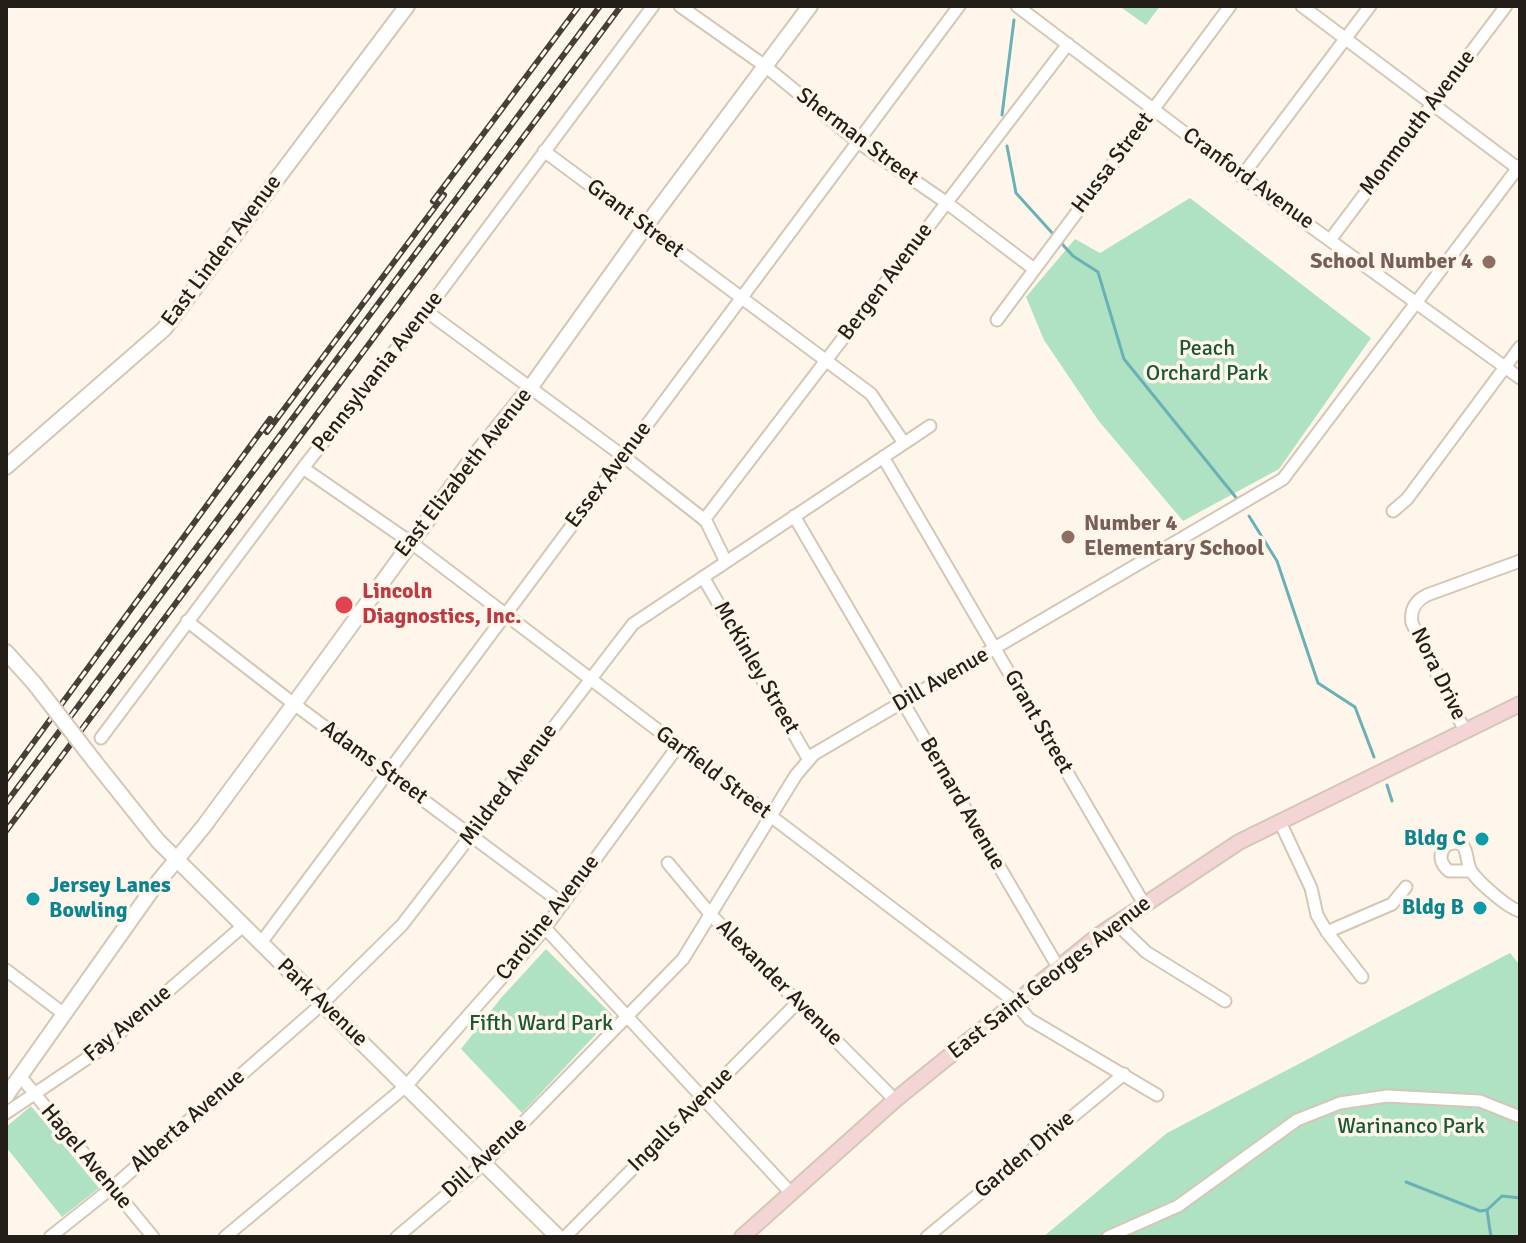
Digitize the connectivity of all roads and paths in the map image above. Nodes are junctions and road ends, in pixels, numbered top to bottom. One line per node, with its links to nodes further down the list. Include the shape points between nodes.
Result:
1 (407, 6): 37 (street, East Linden Avenue, via 164,329)
2 (653, 6): 17 (street, Pennsylvania Avenue)
3 (680, 6): 13 (street, Sherman Street)
4 (810, 6): 13 (street, East Elizabeth Avenue)
5 (959, 6): 16 (street, Essex Avenue)
6 (1017, 6): 12 (street, Cranford Avenue)
7 (1230, 6): 15 (street, Hussa Street)
8 (1302, 6): 11 (street)
9 (1370, 6): 11 (street)
10 (1506, 6): 14 (street, Monmouth Avenue)
11 (1346, 39): 14 (street); 19 (street)
12 (1068, 44): 15 (street, Cranford Avenue); 20 (street, Bergen Avenue)
13 (765, 66): 16 (street, Sherman Street); 21 (street, East Elizabeth Avenue)
14 (1432, 104): 18 (street); 22 (street, Monmouth Avenue)
15 (1153, 109): 19 (street, Cranford Avenue); 23 (street, Hussa Street)
16 (858, 142): 20 (street, Sherman Street); 24 (street, Essex Avenue)
17 (544, 151): 21 (street, Grant Street); 26 (street, Pennsylvania Avenue)
18 (1519, 168): 25 (street, Dill Avenue)
19 (1242, 176): 22 (street, Cranford Avenue)
20 (947, 203): 23 (street, Sherman Street); 29 (street, Bergen Avenue)
21 (645, 227): 24 (street, Grant Street); 32 (street, East Elizabeth Avenue)
22 (1330, 240): 25 (street, Cranford Avenue)
23 (1034, 269): 27 (street, Hussa Street)
24 (740, 299): 29 (street, Grant Street); 35 (street, Essex Avenue)
25 (1418, 303): 30 (street, Cranford Avenue); 48 (street, Dill Avenue, via 1283,479)
26 (426, 311): 32 (street); 38 (street, Pennsylvania Avenue)
27 (997, 320)
28 (1520, 347): 30 (street)
29 (826, 361): 34 (street, Grant Street, via 871,394); 41 (street, Bergen Avenue)
30 (1505, 366): 31 (street, Cranford Avenue); 39 (street)
31 (1520, 378)
32 (530, 388): 35 (street); 42 (street, East Elizabeth Avenue)
33 (930, 426): 34 (street)
34 (904, 443): 36 (street)
35 (623, 456): 41 (street); 46 (street, Essex Avenue)
36 (883, 457): 40 (street); 48 (street, Grant Street)
37 (6, 467)
38 (303, 468): 42 (street, Garfield Street); 47 (street, Pennsylvania Avenue)
39 (1393, 511)
40 (794, 516): 44 (street); 51 (street, Bernard Avenue)
41 (704, 520): 44 (street)
42 (410, 542): 46 (street, Garfield Street); 52 (street, East Elizabeth Avenue)
43 (1520, 561): 54 (street, Nora Drive, via 1421,598 1411,616)
44 (726, 562): 45 (street, Mildred Avenue)
45 (703, 577): 50 (street, Mildred Avenue, via 633,624); 57 (street, McKinley Street)
46 (505, 615): 50 (street, Garfield Street); 58 (street, Essex Avenue)
47 (187, 621): 52 (street, Adams Street); 55 (street, Pennsylvania Avenue)
48 (995, 648): 51 (street, Dill Avenue); 67 (street, Grant Street)
49 (6, 652): 62 (street, Park Avenue, bridge)
50 (590, 679): 56 (street, Garfield Street); 61 (street, Mildred Avenue)
51 (903, 702): 57 (street, Dill Avenue); 75 (street, Bernard Avenue)
52 (294, 704): 58 (street, Adams Street); 62 (street, East Elizabeth Avenue)
53 (1519, 708): 54 (main road, East Saint Georges Avenue)
54 (1465, 731): 60 (main road, East Saint Georges Avenue)
55 (101, 738)
56 (678, 746): 59 (street, Garfield Street); 66 (street, Caroline Avenue)
57 (809, 760): 59 (street, Dill Avenue)
58 (387, 774): 61 (street, Adams Street); 74 (street, Essex Avenue)
59 (771, 817): 69 (street, Dill Avenue); 78 (street, Garfield Street)
60 (1280, 822): 67 (main road, East Saint Georges Avenue, via 1239,842); 73 (street)
61 (472, 835): 66 (street, Adams Street); 81 (street, Mildred Avenue, via 402,925)
62 (177, 859): 71 (street, Park Avenue); 82 (street, East Elizabeth Avenue)
63 (668, 863): 69 (street, Alexander Avenue)
64 (1471, 871): 68 (street, via 1510,909)
65 (1406, 887): 73 (street, via 1392,904)
66 (563, 904): 72 (street, Caroline Avenue)
67 (1144, 904): 70 (main road, East Saint Georges Avenue)
68 (1520, 911)
69 (711, 915): 80 (street, Alexander Avenue); 83 (street, Dill Avenue, via 683,959)
70 (1116, 923): 75 (main road, East Saint Georges Avenue); 79 (street, via 1146,952)
71 (243, 926): 74 (street, Park Avenue); 89 (street, Fay Avenue, via 101,1049)
72 (545, 928): 83 (street); 86 (street, Caroline Avenue)
73 (1327, 932): 77 (street)
74 (260, 944): 81 (street, Park Avenue)
75 (1058, 967): 78 (main road, East Saint Georges Avenue)
76 (6, 970): 82 (street)
77 (1362, 977)
78 (1014, 1001): 84 (street, Garfield Street, via 1029,1019); 91 (main road, East Saint Georges Avenue)
79 (1225, 1001)
80 (798, 1002): 90 (street, Ingalls Avenue); 91 (street, Alexander Avenue)
81 (323, 1003): 86 (street, Park Avenue); 95 (street, Alberta Avenue)
82 (64, 1014): 85 (street, East Elizabeth Avenue)
83 (627, 1017): 90 (street); 94 (street, Dill Avenue)
84 (1124, 1074): 87 (street, Garfield Street); 104 (street, Garden Drive)
85 (20, 1076): 88 (street, East Elizabeth Avenue); 89 (street, Hagel Avenue)
86 (406, 1086): 94 (street, Park Avenue); 99 (street, Caroline Avenue)
87 (1157, 1095)
88 (6, 1096)
89 (34, 1096): 92 (street, Fay Avenue); 95 (street, Hagel Avenue)
90 (703, 1098): 96 (street); 102 (street, Ingalls Avenue)
91 (895, 1100): 96 (main road, East Saint Georges Avenue)
92 (6, 1113)
93 (1520, 1117): 105 (street, via 1480,1101 1387,1096 1340,1103 1297,1120 1178,1206)
94 (484, 1163): 100 (street, Dill Avenue); 101 (street, Park Avenue)
95 (113, 1187): 97 (street, Alberta Avenue); 98 (street, Hagel Avenue)
96 (790, 1192): 103 (main road, East Saint Georges Avenue)
97 (50, 1237)
98 (153, 1237)
99 (225, 1237)
100 (397, 1237)
101 (558, 1237)
102 (565, 1237)
103 (742, 1237)
104 (927, 1237)
105 (1108, 1237)

